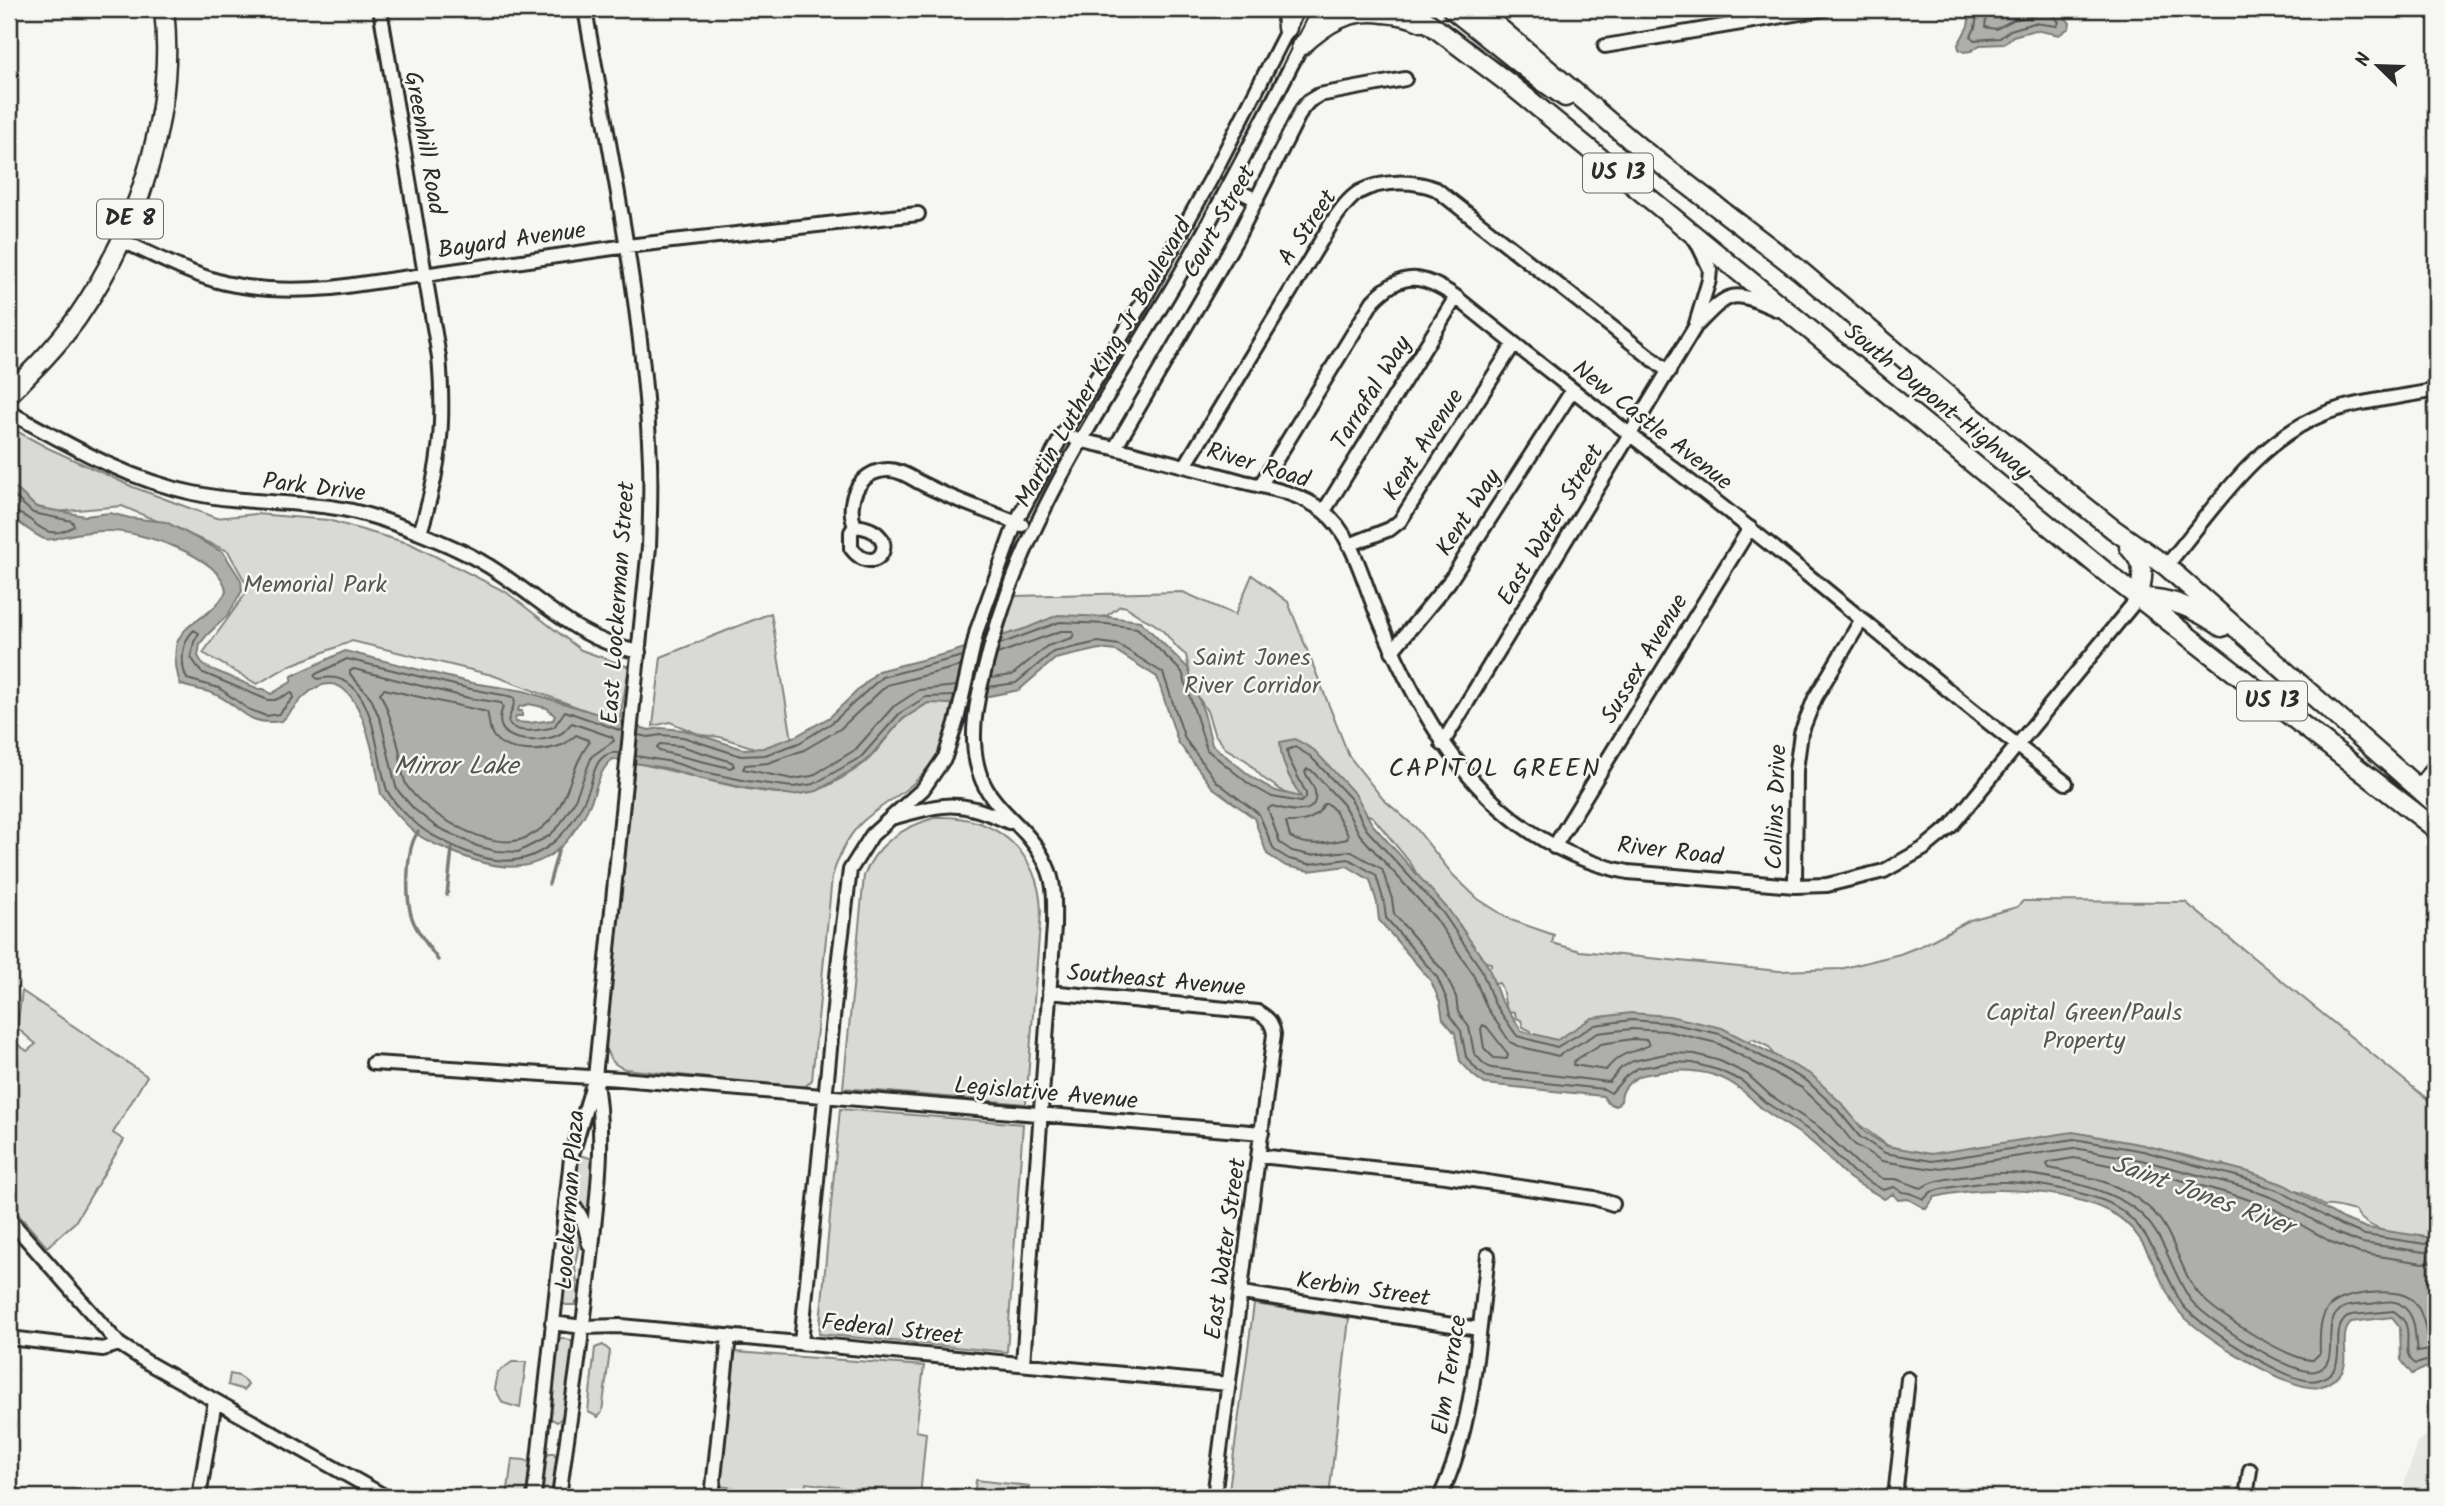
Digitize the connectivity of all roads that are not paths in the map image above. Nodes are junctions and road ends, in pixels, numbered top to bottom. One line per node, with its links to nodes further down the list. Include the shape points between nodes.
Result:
1 (164, 9): 22 (highway, DE 8, via 165,70 158,125)
2 (380, 9): 24 (street, Greenhill Road)
3 (584, 9): 23 (street, East Loockerman Street)
4 (1286, 9): 12 (highway)
5 (1298, 9): 12 (street, Martin Luther King Jr Boulevard)
6 (1320, 9): 14 (street, Martin Luther King Jr Boulevard)
7 (1410, 9): 13 (highway, South Dupont Highway / US 13)
8 (1451, 9): 17 (highway, via 1541,80)
9 (1477, 9): 17 (highway, South Dupont Highway / US 13)
10 (1824, 9): 11 (street)
11 (1801, 11): 15 (street)
12 (1287, 28): 34 (street, Martin Luther King Jr Boulevard, via 1212,177)
13 (1442, 31): 14 (highway, via 1413,18 1359,12 1332,21); 21 (highway, South Dupont Highway / US 13)
14 (1301, 46): 18 (street, Martin Luther King Jr Boulevard)
15 (1605, 46)
16 (1405, 79): 19 (street, Court Street, via 1319,95 1309,101)
17 (1640, 148): 45 (highway, South Dupont Highway / US 13, via 1798,269)
18 (1229, 186): 19 (street); 36 (street, Martin Luther King Jr Boulevard)
19 (1257, 201): 37 (street, Court Street)
20 (918, 214): 23 (street, Bayard Avenue)
21 (1693, 235): 26 (highway, South Dupont Highway / US 13); 27 (street, East Water Street, via 1710,269)
22 (121, 240): 24 (street, Bayard Avenue, via 202,275 247,287 321,289); 32 (highway, DE 8, via 76,318)
23 (626, 246): 24 (street, Bayard Avenue); 55 (street, East Loockerman Street, via 650,462 649,547)
24 (425, 274): 46 (street, Greenhill Road, via 443,413 436,479)
25 (1456, 297): 28 (street, New Castle Avenue); 39 (street, New Castle Avenue, via 1438,284 1415,278 1382,290); 40 (street, Tarrafal Way)
26 (1792, 316): 27 (street, East Water Street, via 1743,295 1731,296); 49 (highway, South Dupont Highway / US 13)
27 (1695, 327): 29 (street, East Water Street)
28 (1514, 344): 31 (street, New Castle Avenue); 47 (street, Kent Avenue, via 1400,521)
29 (1669, 372): 35 (street, East Water Street); 38 (street, A Street, via 1436,189 1411,182 1369,188 1352,198 1332,221)
30 (2436, 390): 48 (street, via 2328,413 2287,433 2257,457)
31 (1572, 391): 35 (street, New Castle Avenue); 56 (street, Kent Way, via 1449,582)
32 (9, 394)
33 (9, 412): 46 (street, Park Drive, via 102,462 156,484 214,497 344,509)
34 (1063, 434): 36 (street, River Road); 41 (street, Martin Luther King Jr Boulevard)
35 (1631, 435): 44 (street, New Castle Avenue); 58 (street, East Water Street)
36 (1080, 441): 37 (street, River Road); 43 (street, Martin Luther King Jr Boulevard)
37 (1115, 448): 38 (street, River Road)
38 (1185, 466): 39 (street, River Road)
39 (1260, 486): 40 (street, River Road, via 1305,500)
40 (1324, 512): 47 (street, River Road)
41 (1016, 522): 42 (street, via 887,470 856,487 850,507); 43 (street); 64 (street, Martin Luther King Jr Boulevard, via 977,630 946,757 923,789)
42 (855, 526)
43 (1032, 528): 65 (street, Martin Luther King Jr Boulevard, via 994,633 975,730 975,755 983,784)
44 (1749, 528): 54 (street, New Castle Avenue); 67 (street, Sussex Avenue)
45 (2113, 529): 48 (highway, South Dupont Highway / US 13); 50 (highway, via 2140,558)
46 (420, 533): 55 (street, Park Drive, via 496,571 583,633)
47 (1349, 545): 56 (street, River Road)
48 (2166, 566): 50 (highway); 51 (highway, via 2157,589); 57 (highway, South Dupont Highway / US 13)
49 (2108, 573): 50 (highway); 52 (highway, South Dupont Highway / US 13)
50 (2143, 576): 52 (highway)
51 (2159, 597): 52 (highway); 53 (highway); 57 (highway, via 2214,621)
52 (2138, 598): 53 (highway, South Dupont Highway / US 13); 59 (street, River Road)
53 (2163, 617): 66 (highway, South Dupont Highway / US 13)
54 (1862, 619): 59 (street, New Castle Avenue); 68 (street, Collins Drive, via 1815,698 1801,733 1796,770)
55 (639, 652): 72 (street, East Loockerman Street)
56 (1392, 652): 58 (street, River Road)
57 (2269, 658): 62 (highway, South Dupont Highway / US 13)
58 (1442, 744): 67 (street, River Road, via 1503,811)
59 (2018, 746): 61 (street, New Castle Avenue); 68 (street, River Road, via 1951,826 1923,849 1884,871 1853,880)
60 (2436, 765): 62 (street)
61 (2066, 783)
62 (2417, 788): 63 (highway, South Dupont Highway / US 13)
63 (2436, 804)
64 (893, 817): 65 (street, via 954,805 972,807); 73 (street, Martin Luther King Jr Boulevard, via 872,835 850,870)
65 (1015, 825): 69 (street, via 1035,845 1053,886)
66 (2436, 829)
67 (1554, 847): 68 (street, River Road, via 1628,872)
68 (1795, 886)
69 (1049, 992): 70 (street, Southeast Avenue); 74 (street)
70 (1258, 1012): 75 (street, East Water Street, via 1268,1017 1274,1034)
71 (373, 1063): 72 (street, Legislative Avenue)
72 (595, 1077): 73 (street, Legislative Avenue); 77 (street, Loockerman Plaza, via 571,1158); 80 (street, Loockerman Plaza, via 600,1169)
73 (826, 1097): 74 (street, Legislative Avenue); 88 (street, Martin Luther King Jr Boulevard)
74 (1041, 1115): 75 (street, Legislative Avenue); 90 (street)
75 (1262, 1133): 76 (street, East Water Street)
76 (1259, 1156): 78 (street, via 1446,1176); 82 (street, East Water Street)
77 (566, 1202): 80 (street, via 575,1206 583,1221); 83 (street, Loockerman Plaza)
78 (1613, 1204)
79 (9, 1219): 89 (street)
80 (592, 1254): 84 (street, Loockerman Plaza)
81 (1488, 1255): 85 (street, Elm Terrace)
82 (1242, 1293): 85 (street, Kerbin Street); 92 (street, East Water Street)
83 (552, 1323): 84 (street, Federal Street); 97 (street, Loockerman Plaza)
84 (583, 1327): 86 (street, Federal Street); 98 (street, Loockerman Plaza)
85 (1479, 1329): 101 (street, Elm Terrace, via 1461,1444)
86 (729, 1336): 88 (street, Federal Street); 99 (street)
87 (9, 1338): 89 (street, via 103,1349)
88 (801, 1342): 90 (street, Federal Street)
89 (119, 1344): 93 (street)
90 (1023, 1364): 92 (street, Federal Street)
91 (1908, 1379): 102 (street)
92 (1229, 1384): 100 (street, East Water Street)
93 (215, 1401): 95 (street); 96 (street)
94 (2250, 1470): 103 (street)
95 (199, 1497)
96 (386, 1497)
97 (534, 1497)
98 (559, 1497)
99 (712, 1497)
100 (1214, 1497)
101 (1440, 1497)
102 (1895, 1497)
103 (2246, 1497)

